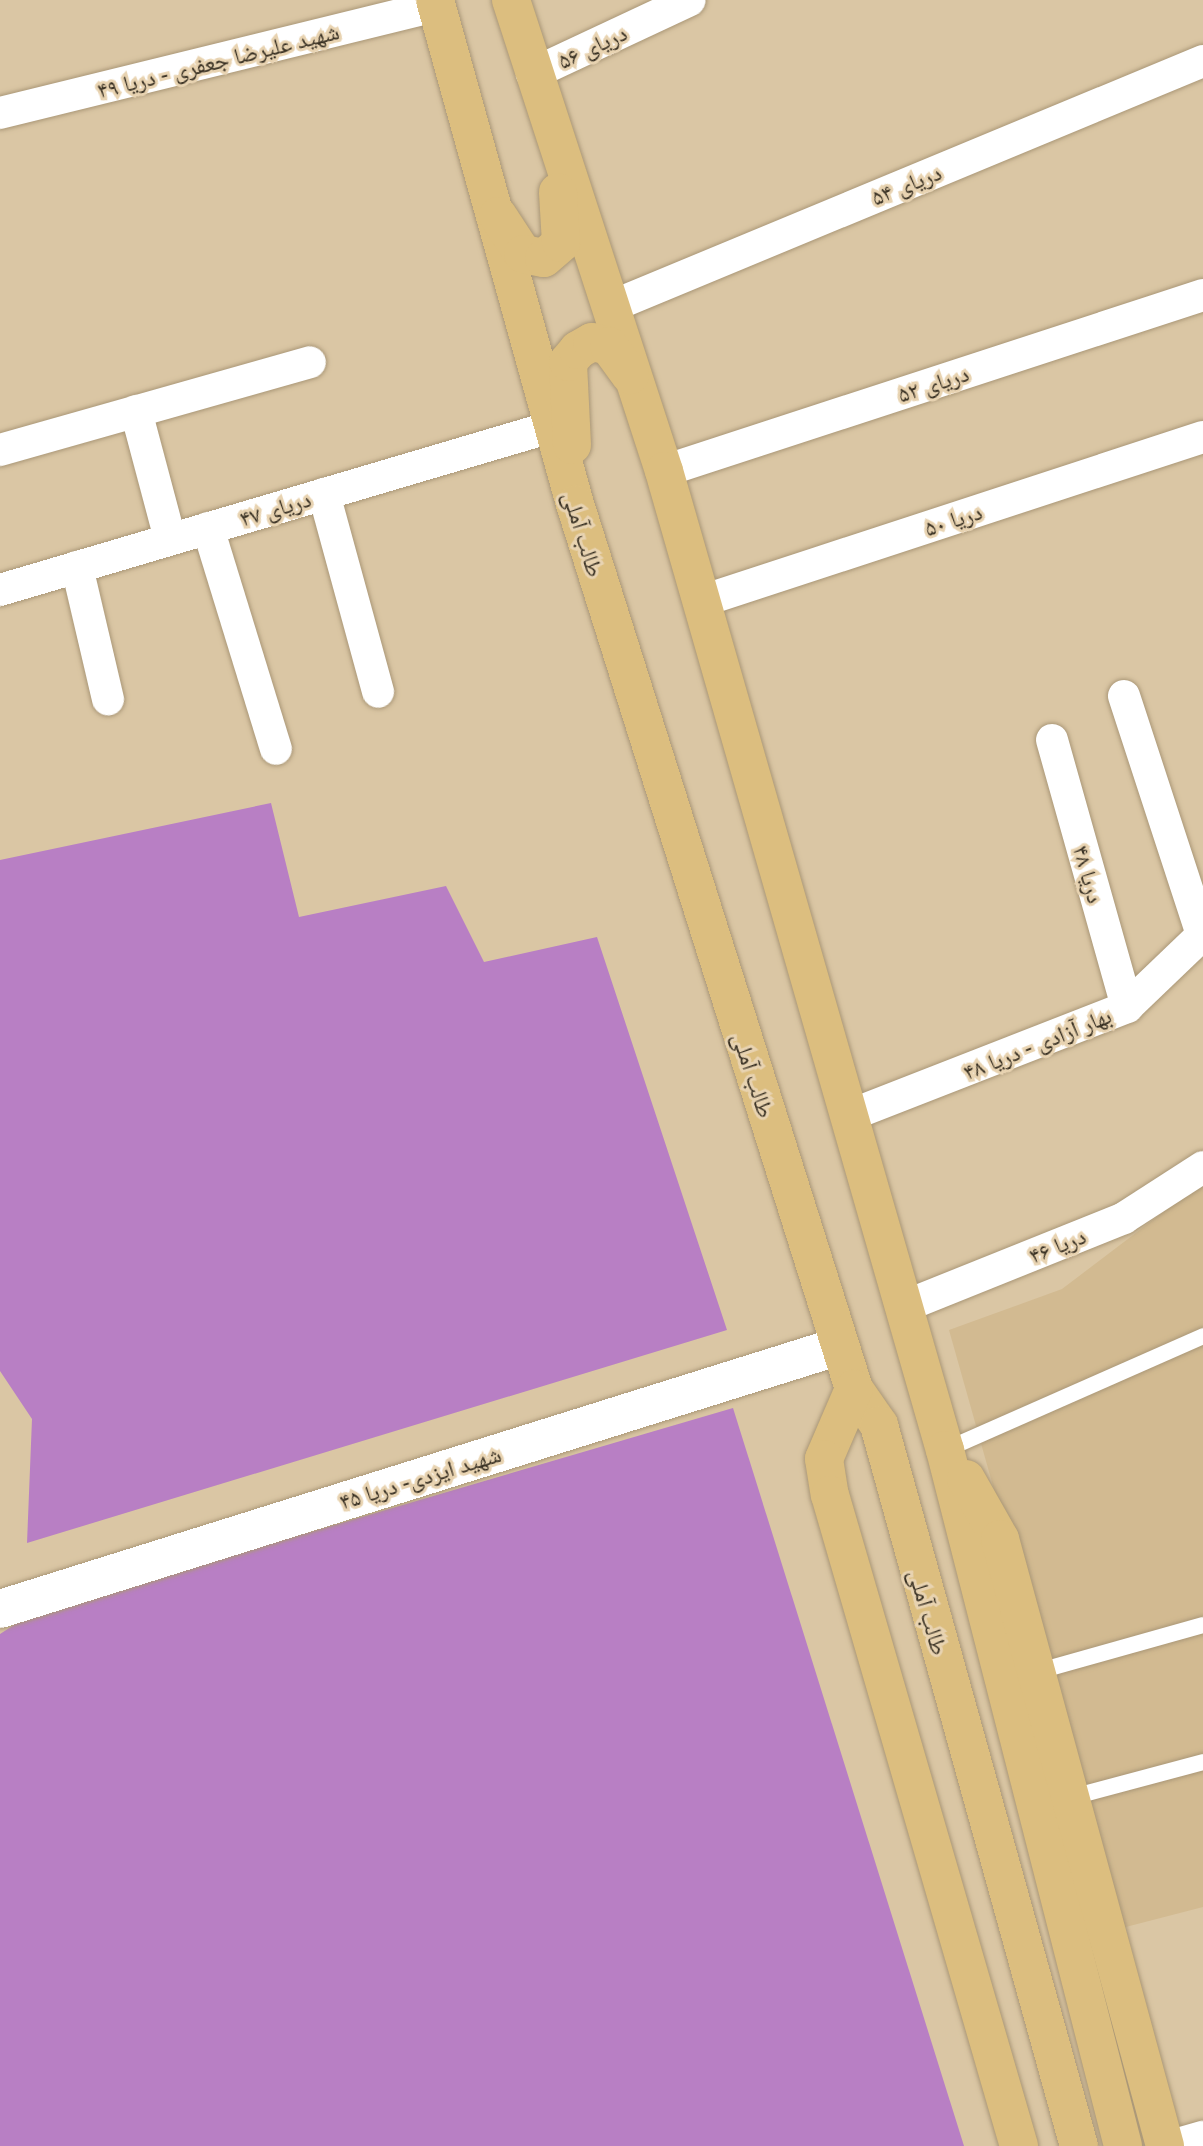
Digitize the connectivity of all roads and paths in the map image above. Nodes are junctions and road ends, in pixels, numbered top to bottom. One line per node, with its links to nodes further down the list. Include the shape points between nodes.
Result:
1 (511, 0): 5 (main road)
2 (690, 0): 5 (street, دریای ۵۶)
3 (436, 3): 6 (street, شهید علیرضا جعفری - دریا ۴۹); 7 (main road, طالب آملی)
4 (1203, 61): 9 (street, دریای ۵۴)
5 (532, 74): 7 (main road, via 564,217 555,253 523,254); 9 (main road)
6 (0, 113)
7 (480, 180): 13 (main road, طالب آملی)
8 (1203, 295): 16 (street, دریای ۵۲)
9 (610, 307): 11 (main road)
10 (310, 362): 12 (street)
11 (638, 388): 16 (main road); 18 (main road, via 601,343 578,350 568,362)
12 (136, 411): 15 (street); 20 (street)
13 (551, 426): 17 (street, دریای ۴۷); 18 (main road, طالب آملی)
14 (1203, 437): 23 (street, دریا ۵۰)
15 (0, 450)
16 (664, 471): 23 (main road)
17 (324, 494): 19 (street, دریای ۴۷); 24 (street)
18 (575, 504): 35 (main road, طالب آملی)
19 (208, 528): 20 (street, دریای ۴۷); 28 (street)
20 (170, 540): 21 (street, دریای ۴۷)
21 (77, 567): 22 (street, دریای ۴۷); 26 (street)
22 (0, 590)
23 (702, 601): 31 (main road)
24 (378, 691)
25 (1124, 696): 29 (street)
26 (108, 699)
27 (1052, 740): 30 (street, دریا ۴۸)
28 (276, 749)
29 (1203, 934): 30 (street, بهار آزادی - دریا ۴۸)
30 (1127, 1007): 31 (street, بهار آزادی - دریا ۴۸)
31 (848, 1116): 33 (main road)
32 (1203, 1167): 33 (street, دریا ۴۶, via 1124,1218)
33 (903, 1307): 37 (main road)
34 (1203, 1336): 37 (lane)
35 (840, 1346): 36 (main road, طالب آملی); 38 (street, شهید ایزدی- دریا ۴۵)
36 (854, 1389): 44 (main road, via 824,1459 830,1495); 45 (main road, طالب آملی, via 879,1425)
37 (945, 1450): 40 (main road, via 1000,1539); 46 (main road)
38 (0, 1609)
39 (1203, 1625): 40 (lane)
40 (1036, 1672): 42 (main road)
41 (1203, 1762): 42 (lane)
42 (1069, 1798): 47 (main road)
43 (1203, 2137): 48 (street)
44 (1019, 2146)
45 (1079, 2146)
46 (1123, 2146)
47 (1165, 2146)
48 (1171, 2146)

